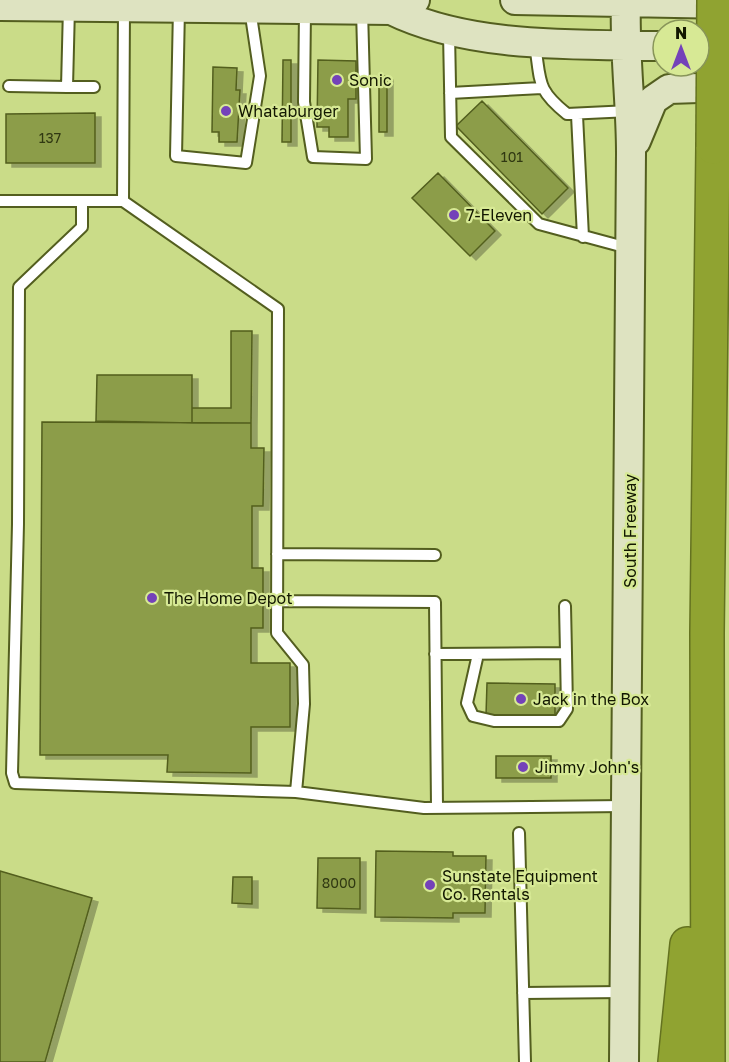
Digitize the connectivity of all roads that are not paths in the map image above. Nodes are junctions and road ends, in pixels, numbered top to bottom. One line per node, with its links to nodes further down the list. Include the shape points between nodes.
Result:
1 (515, 0): 3 (main road)
2 (714, 0): 38 (highway, bridge)
3 (562, 1): 4 (main road)
4 (626, 2): 6 (main road); 16 (main road, South Freeway)
5 (399, 3): 13 (main road); 14 (main road, via 416,22)
6 (729, 4)
7 (0, 6): 8 (main road)
8 (69, 7): 9 (main road); 21 (lane)
9 (124, 7): 10 (main road); 31 (lane)
10 (179, 8): 11 (main road); 11 (lane, via 176,156 246,163 260,76)
11 (249, 8): 12 (main road)
12 (305, 9): 13 (main road); 13 (lane, via 304,102 313,157 366,159)
13 (362, 9)
14 (449, 29): 15 (main road, via 499,40); 25 (lane)
15 (534, 41): 16 (main road); 24 (lane)
16 (625, 45): 17 (main road); 26 (main road, South Freeway)
17 (651, 46)
18 (711, 47): 19 (main road)
19 (729, 47)
20 (9, 86): 21 (lane)
21 (67, 87): 22 (lane)
22 (94, 87)
23 (729, 87): 28 (main road, via 669,89 653,100)
24 (542, 88): 25 (lane); 27 (lane, via 548,99 567,114)
25 (450, 93): 32 (lane, via 451,137 539,224)
26 (631, 111): 27 (lane); 28 (main road, South Freeway)
27 (578, 115): 32 (lane)
28 (631, 153): 33 (main road, South Freeway)
29 (0, 201): 30 (lane)
30 (82, 201): 31 (lane); 42 (lane, via 82,227 19,287 12,773 15,783)
31 (123, 201): 34 (lane, via 278,309)
32 (584, 237): 33 (lane)
33 (629, 248): 43 (main road, South Freeway)
34 (277, 554): 35 (lane); 36 (lane)
35 (435, 555)
36 (277, 601): 40 (lane, via 435,602); 42 (lane, via 277,633 303,665 304,704)
37 (565, 606): 39 (lane)
38 (707, 633): 50 (highway, via 693,670 687,968); 51 (highway)
39 (566, 653): 41 (lane); 41 (lane, via 567,709 559,721 494,721 473,716 467,703)
40 (435, 654): 41 (lane); 44 (lane)
41 (478, 654)
42 (296, 792): 44 (lane)
43 (627, 806): 44 (lane); 46 (main road, South Freeway)
44 (437, 807)
45 (519, 833): 47 (lane)
46 (625, 992): 47 (lane); 49 (main road, South Freeway)
47 (523, 993): 48 (lane)
48 (525, 1062)
49 (624, 1062)
50 (675, 1062)
51 (708, 1062)

